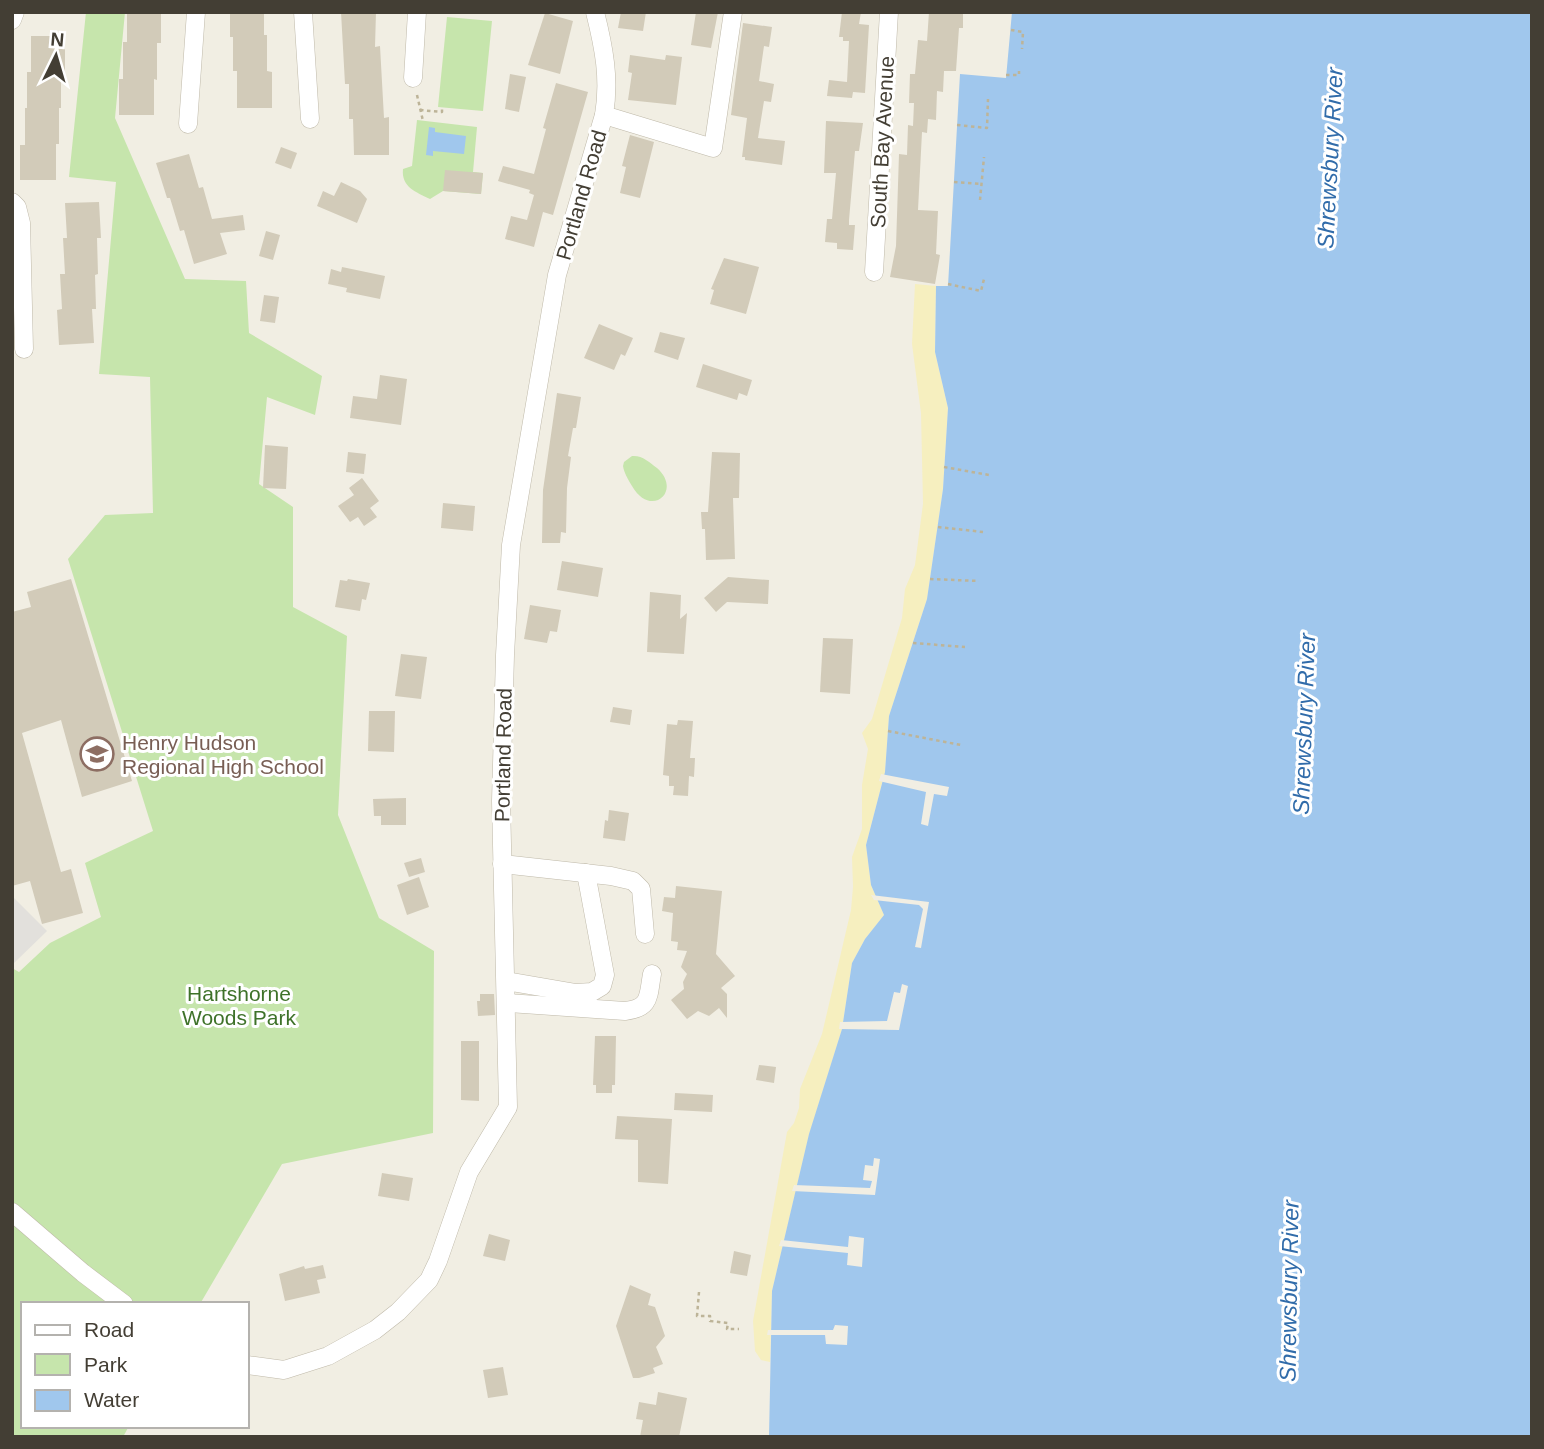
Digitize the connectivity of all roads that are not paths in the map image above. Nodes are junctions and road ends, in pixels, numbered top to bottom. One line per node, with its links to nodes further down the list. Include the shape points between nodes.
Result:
1 (15, 12): 8 (street)
2 (196, 12): 12 (street)
3 (303, 12): 11 (street)
4 (417, 12): 9 (street)
5 (595, 12): 10 (street, Portland Road, via 606,65)
6 (733, 12): 10 (street, via 713,148)
7 (889, 12): 14 (street, South Bay Avenue)
8 (12, 20)
9 (413, 78)
10 (604, 115): 16 (street, Portland Road, via 557,275 511,545)
11 (310, 119)
12 (188, 124)
13 (16, 209): 15 (street)
14 (874, 272)
15 (24, 349)
16 (502, 864): 17 (street); 20 (street, Portland Road)
17 (586, 873): 18 (street, via 633,881 641,889); 20 (street, via 605,975 602,986 576,993)
18 (645, 933)
19 (652, 974): 21 (street, via 647,1002 639,1009)
20 (506, 981): 21 (street, Portland Road)
21 (507, 1003): 24 (street, Portland Road, via 508,1107 469,1172 429,1280 375,1330 328,1356 284,1370)
22 (12, 1212): 23 (street)
23 (121, 1302)
24 (248, 1365)

